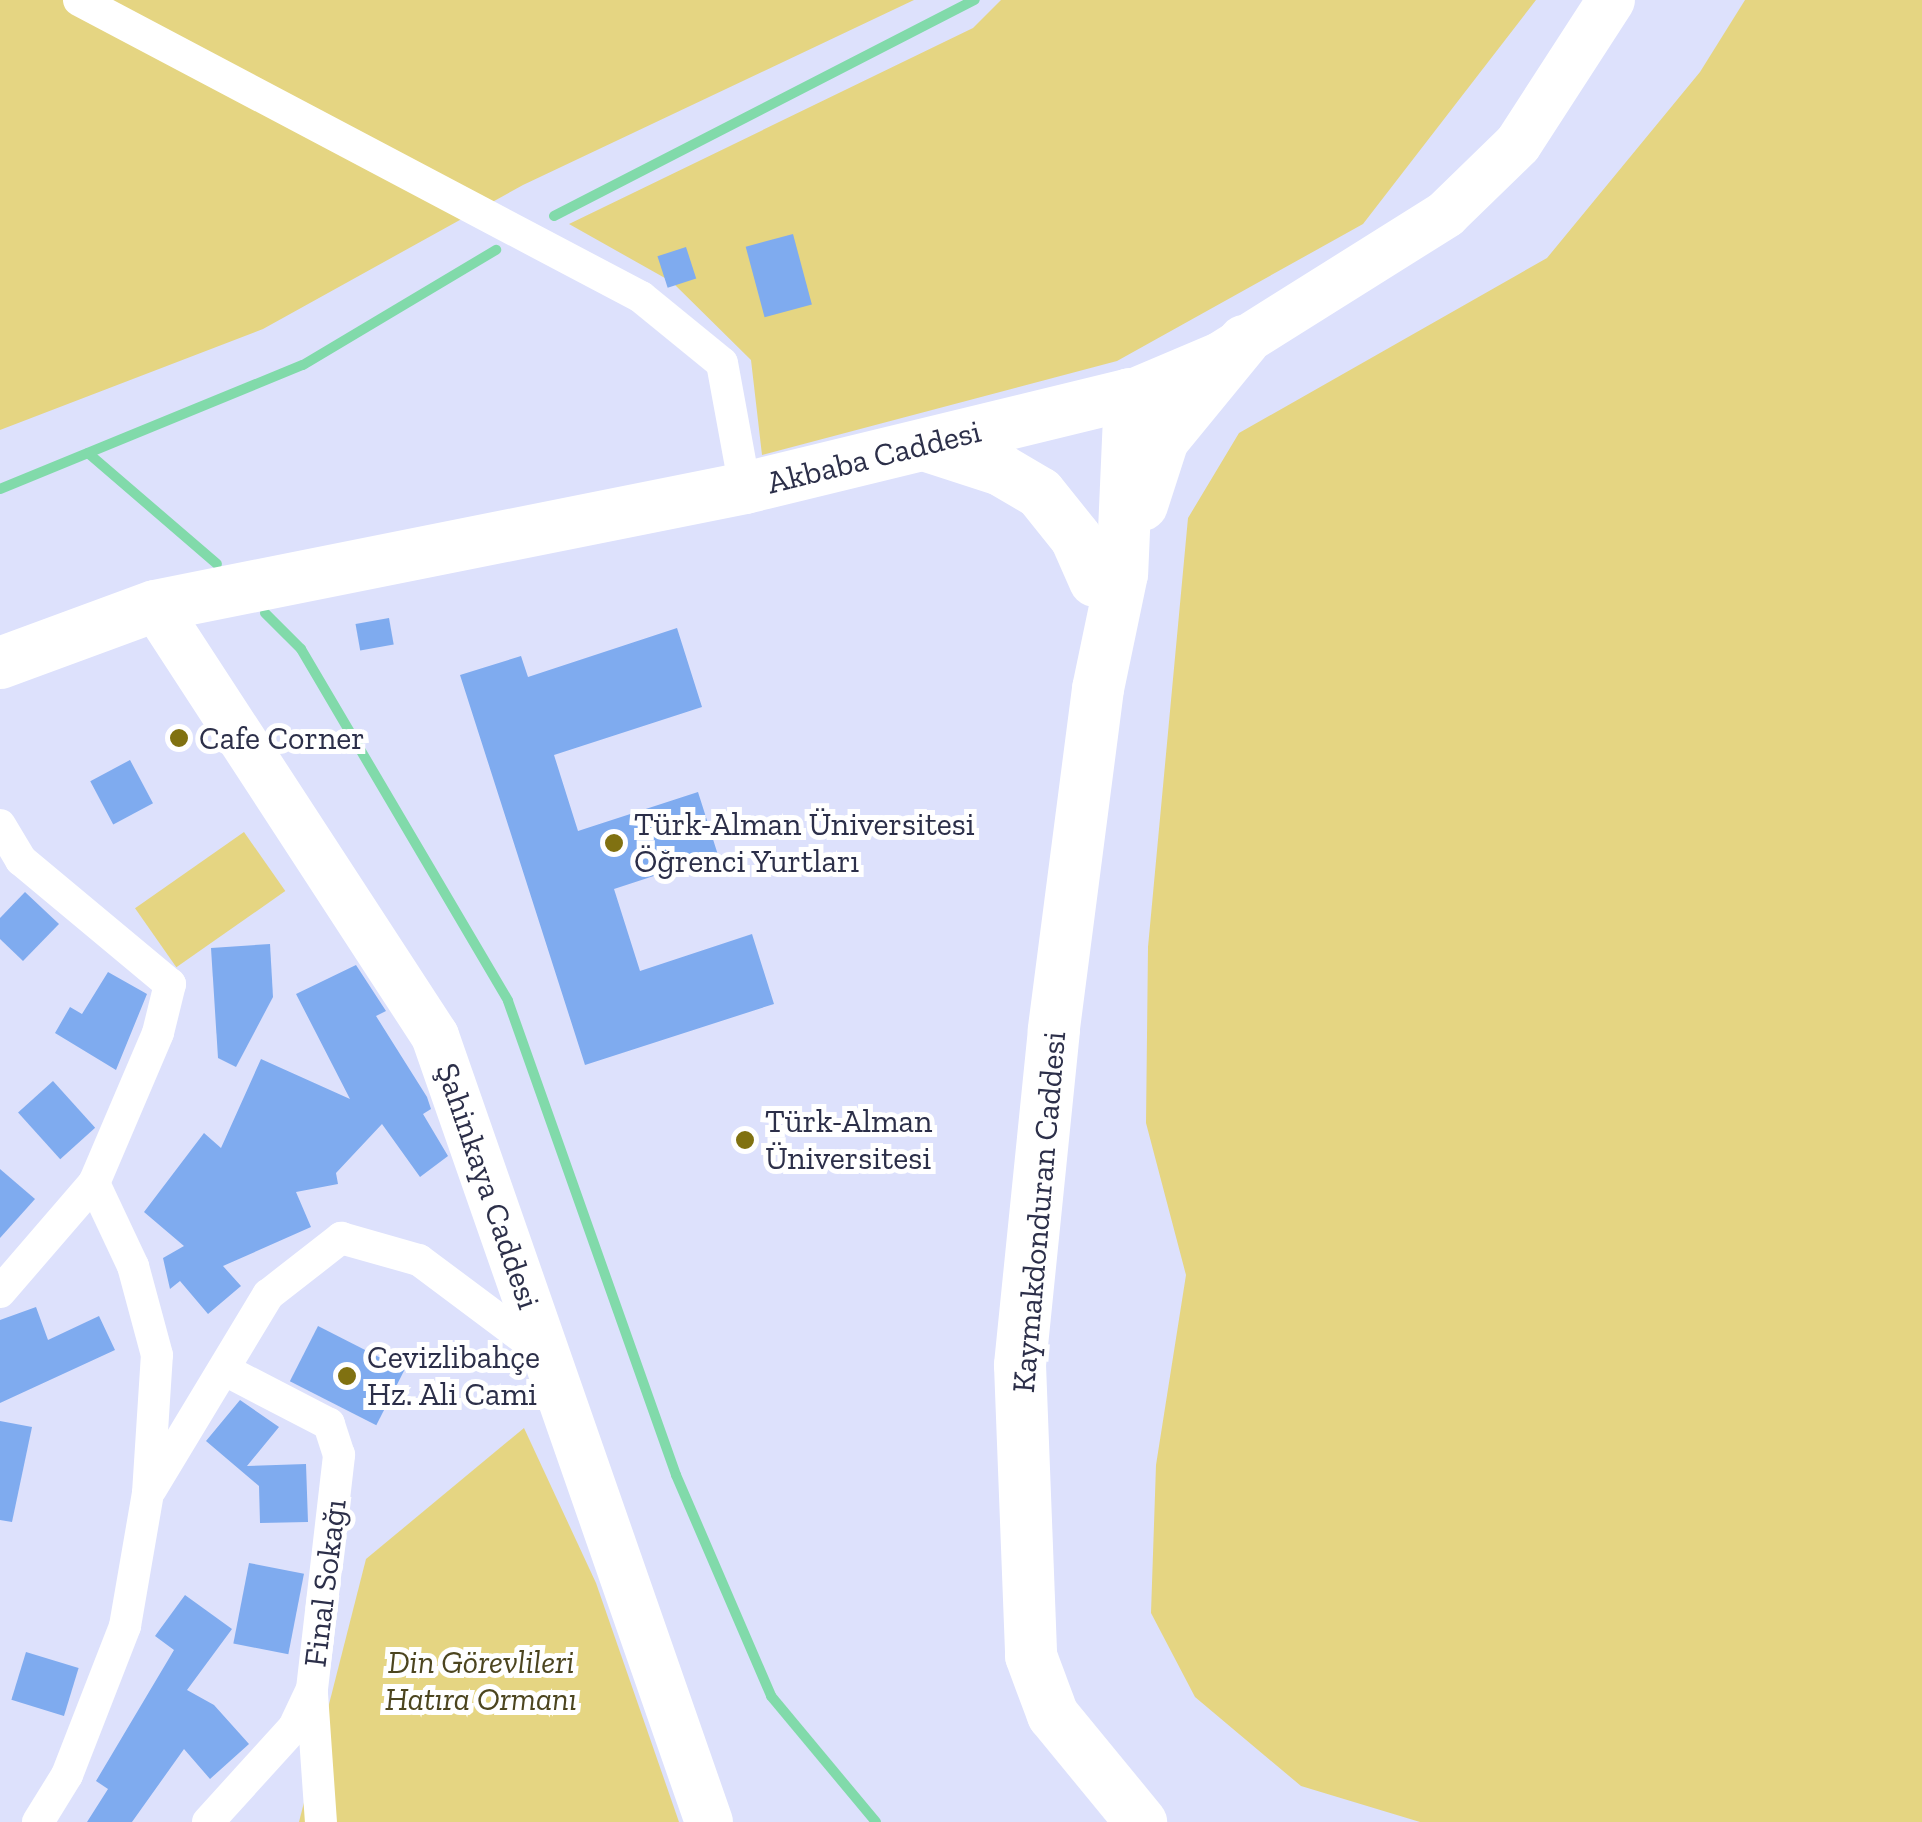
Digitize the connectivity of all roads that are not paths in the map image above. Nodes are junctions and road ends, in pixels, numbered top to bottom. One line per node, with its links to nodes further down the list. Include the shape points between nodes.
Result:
1 (79, 0): 6 (street, via 641,297 722,363)
2 (1610, 0): 3 (street, Akbaba Caddesi, via 1518,144 1446,214)
3 (1244, 340): 4 (street, Akbaba Caddesi); 7 (main road, via 1154,456)
4 (1110, 399): 5 (main road, Akbaba Caddesi); 7 (main road)
5 (922, 445): 6 (main road, Akbaba Caddesi); 7 (main road, via 1001,470 1040,493)
6 (745, 488): 8 (main road, Akbaba Caddesi)
7 (1109, 577): 21 (main road, Kaymakdonduran Caddesi, via 1020,1366 1031,1656 1053,1715)
8 (155, 606): 9 (main road, Akbaba Caddesi); 13 (street, Şahinkaya Caddesi, via 435,1036)
9 (0, 663)
10 (0, 824): 11 (street, via 21,860 170,984 158,1033)
11 (94, 1183): 12 (street); 15 (street, via 133,1266 157,1355)
12 (0, 1292)
13 (548, 1357): 14 (street, via 419,1260 340,1238 268,1294); 20 (street, Şahinkaya Caddesi)
14 (226, 1370): 15 (street); 16 (street, Final Sokağı, via 328,1424 339,1455)
15 (148, 1493): 17 (street, via 125,1626 67,1775)
16 (312, 1689): 18 (street, Final Sokağı, via 294,1727); 19 (street)
17 (38, 1822)
18 (208, 1822)
19 (321, 1822)
20 (709, 1822)
21 (1141, 1822)

